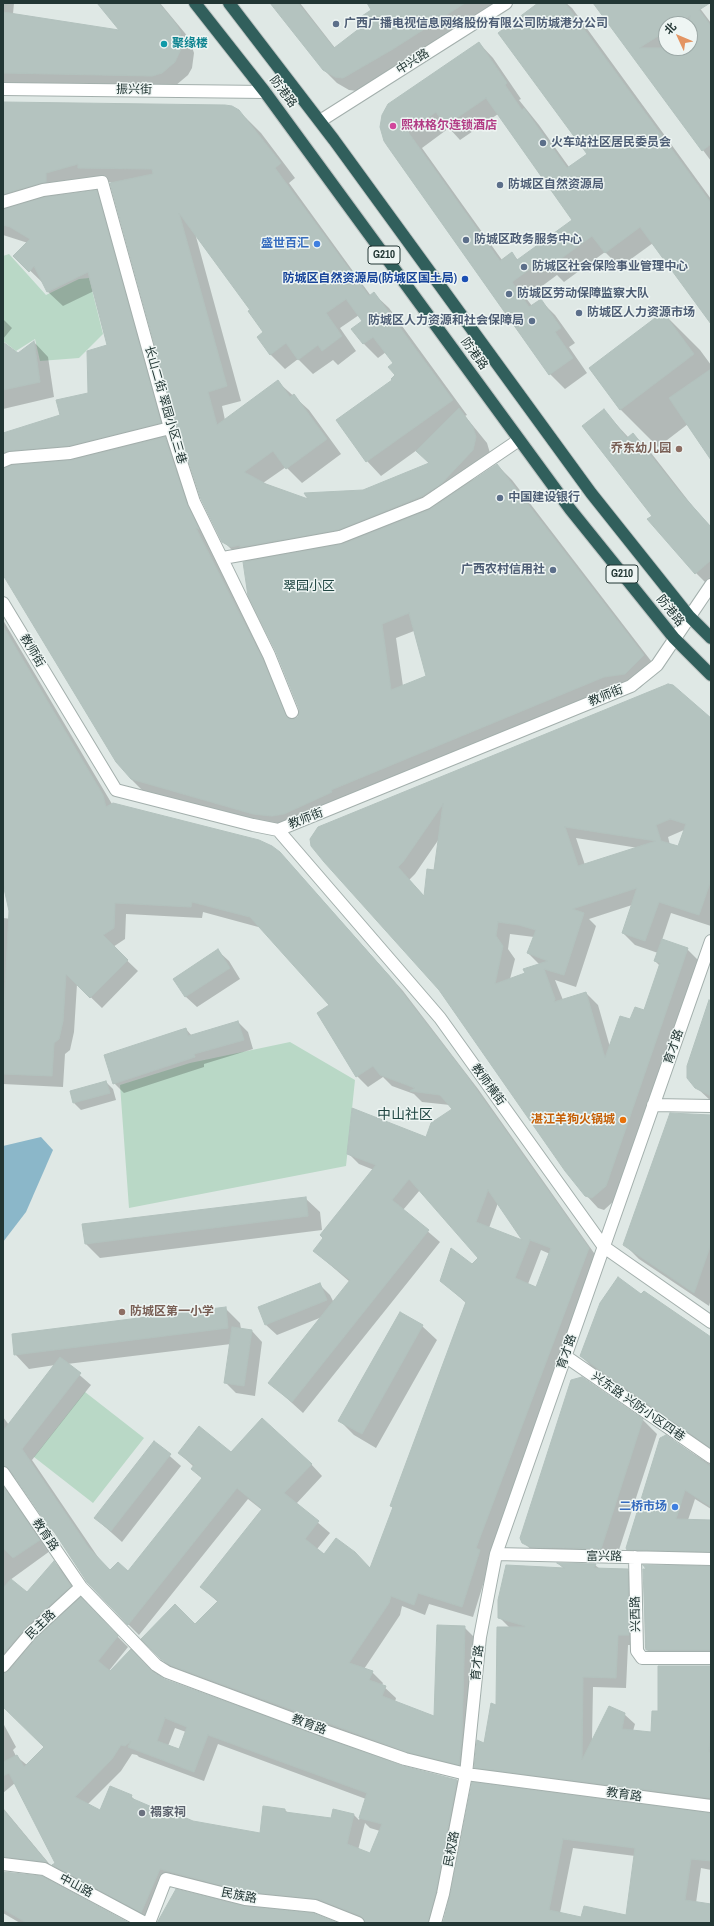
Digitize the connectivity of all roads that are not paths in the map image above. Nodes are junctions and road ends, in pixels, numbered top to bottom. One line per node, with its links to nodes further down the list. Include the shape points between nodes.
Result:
1 (195, 3): 5 (highway, 防港路 / G210)
2 (229, 3): 6 (highway, 防港路 / G210)
3 (506, 3): 6 (street, 中兴路)
4 (3, 89): 5 (street, 振兴街)
5 (265, 92): 9 (highway, 防港路 / G210)
6 (320, 122): 14 (highway, 防港路 / G210, via 591,493)
7 (3, 202): 8 (street, 长山二街 翠园小区三巷, via 43,190 102,182)
8 (170, 428): 10 (street, via 70,453 10,458); 11 (street, 长山二街 翠园小区三巷, via 194,502)
9 (519, 440): 11 (street, via 426,503 340,537); 15 (highway, 防港路 / G210, via 570,510)
10 (3, 461)
11 (223, 558): 18 (street, 长山二街 翠园小区三巷, via 269,655)
12 (711, 585): 14 (street, 教师街)
13 (3, 603): 19 (street, 教师街, via 116,790)
14 (689, 616): 15 (street, 教师街); 16 (highway, 防港路 / G210)
15 (674, 638): 17 (highway, 防港路 / G210); 19 (street, 教师街, via 657,665 631,686)
16 (711, 638)
17 (711, 676)
18 (292, 712)
19 (278, 830): 23 (street, 教师横街, via 440,1018)
20 (711, 941): 21 (street, 育才路)
21 (654, 1106): 22 (street); 23 (street, 育才路)
22 (711, 1106)
23 (604, 1247): 24 (street, 教师横街); 25 (street, 育才路)
24 (711, 1322)
25 (566, 1356): 26 (street, 兴东路 兴防小区四巷); 28 (street, 育才路)
26 (711, 1458)
27 (3, 1473): 31 (street, 教育路)
28 (496, 1554): 29 (street, 富兴路); 34 (street, 育才路, via 480,1637)
29 (635, 1557): 30 (street, 富兴路); 32 (street, 兴西路, via 637,1652 642,1658)
30 (711, 1559)
31 (81, 1587): 33 (street, 民主路, via 31,1633); 34 (street, 教育路, via 156,1665 167,1672 405,1759)
32 (711, 1658)
33 (3, 1666)
34 (466, 1774): 35 (street, 教育路); 40 (street, 民权路)
35 (711, 1806)
36 (3, 1864): 37 (street, 中山路, via 44,1869)
37 (145, 1923)
38 (149, 1923): 39 (street, 民族路, via 166,1878 245,1898 315,1906)
39 (358, 1923)
40 (435, 1923)

